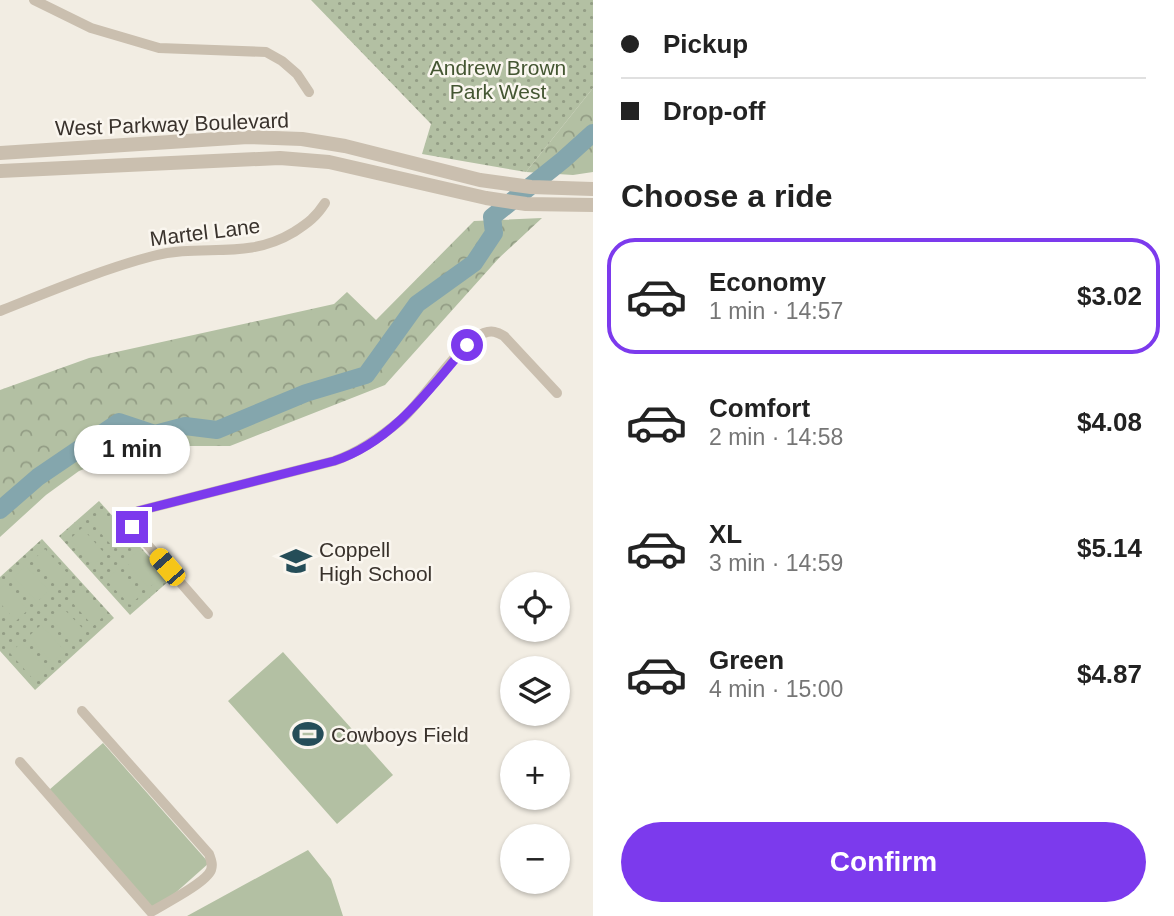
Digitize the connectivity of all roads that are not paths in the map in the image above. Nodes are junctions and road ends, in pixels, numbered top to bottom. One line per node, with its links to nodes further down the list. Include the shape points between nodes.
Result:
1 (34, 0): 2 (street, via 91,28 159,48 266,52 297,74)
2 (309, 92)
3 (0, 153): 5 (street, West Parkway Boulevard, via 248,137 302,139 503,184)
4 (0, 171): 7 (street, West Parkway Boulevard, via 280,158 329,162 486,198)
5 (593, 189)
6 (325, 203): 8 (street, Martel Lane, via 314,219 277,242 257,248 186,250 150,257)
7 (593, 205)
8 (1, 307)
9 (557, 393): 10 (street, via 504,336 485,333 467,345 404,417 359,451 138,511 132,527)
10 (208, 614)
11 (82, 711): 12 (street, via 209,854 212,865 204,879 151,912)
12 (20, 762)

